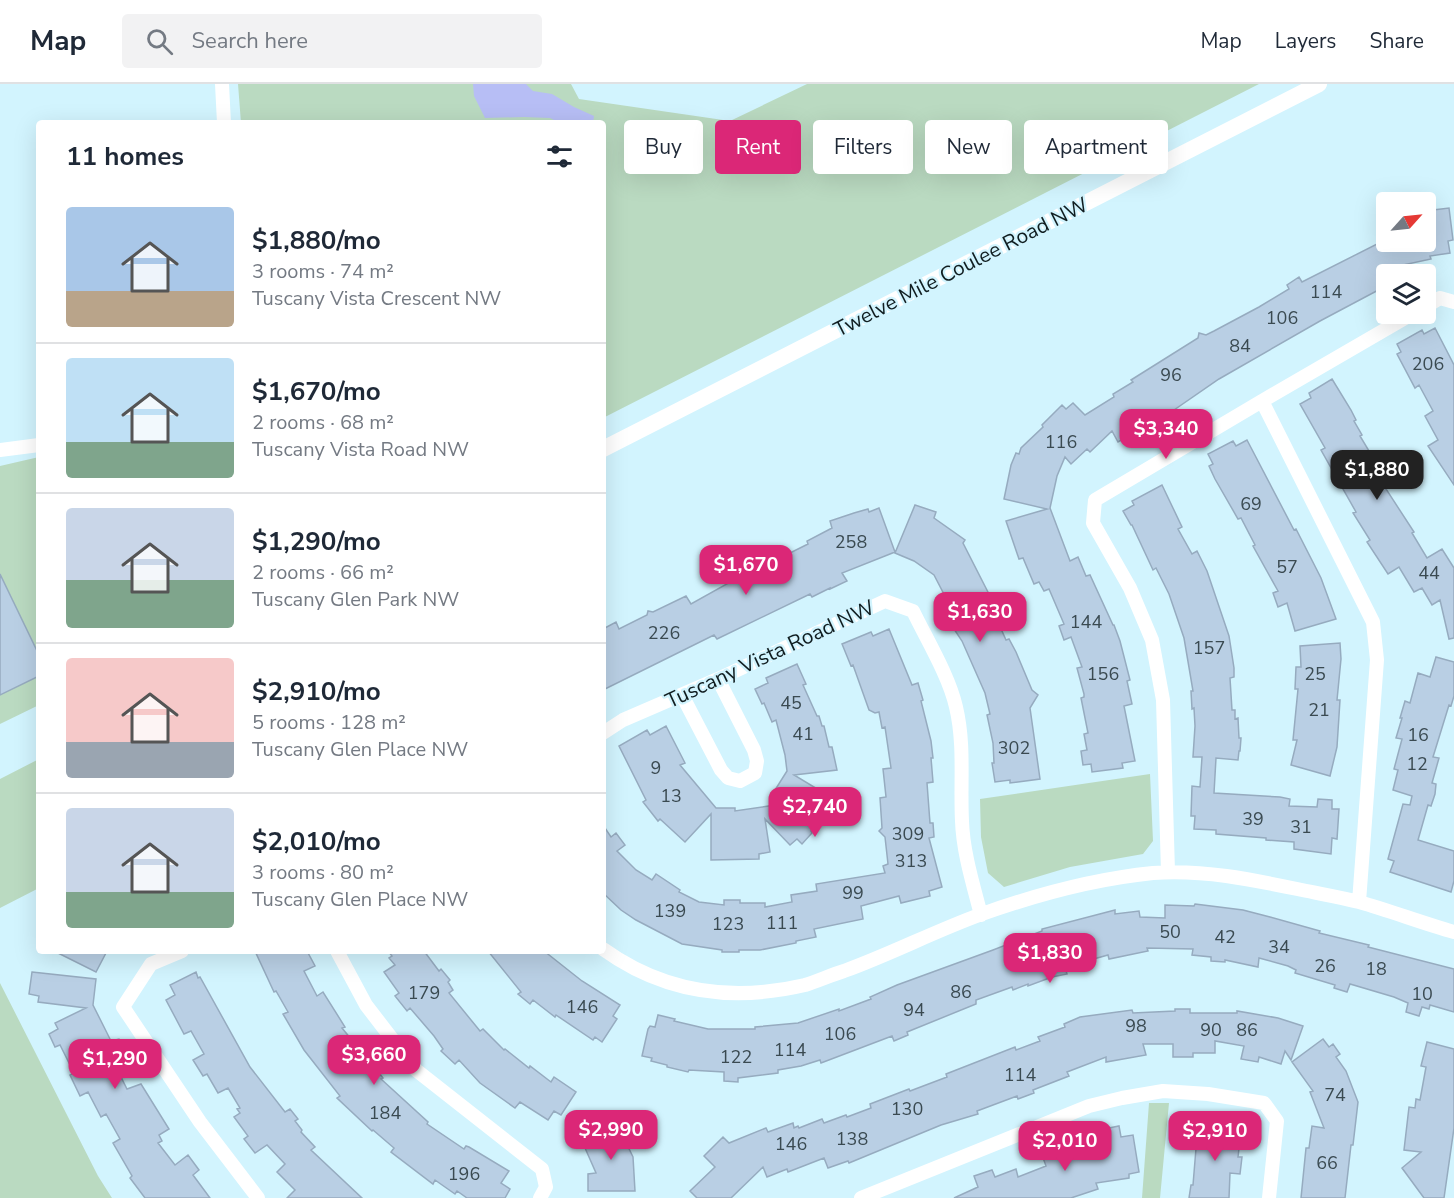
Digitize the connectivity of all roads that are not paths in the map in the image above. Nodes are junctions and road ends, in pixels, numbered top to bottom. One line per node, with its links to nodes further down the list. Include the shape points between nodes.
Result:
1 (222, 84): 3 (street)
2 (1319, 84): 9 (street, Twelve Mile Coulee Road NW)
3 (224, 120)
4 (1436, 300): 5 (street)
5 (1454, 302)
6 (1395, 324): 7 (street)
7 (1262, 401): 14 (street, via 1095,500 1093,523 1130,588 1152,640 1163,700); 15 (street, via 1373,622 1377,660)
8 (36, 445): 10 (street)
9 (606, 447)
10 (0, 450)
11 (718, 679): 12 (street, Tuscany Vista Road NW); 12 (street, via 757,761 755,773 740,781 728,778 721,770); 16 (street, Tuscany Vista Road NW, via 885,601 913,611 956,705 963,750 962,821)
12 (682, 695): 13 (street, Tuscany Vista Road NW)
13 (606, 731)
14 (1168, 872): 15 (street, via 1234,877); 16 (street, via 1076,885)
15 (1359, 902): 17 (street)
16 (981, 915): 18 (street, via 826,978 766,992 728,994 658,981)
17 (1454, 932)
18 (606, 951)
19 (175, 954): 21 (street, via 151,964 123,1007 200,1122)
20 (339, 954): 22 (street, via 366,1005 416,1070 542,1169 546,1187)
21 (258, 1198)
22 (540, 1198)
23 (861, 1198): 24 (street, via 1089,1106 1163,1091 1264,1103 1276,1121)
24 (1269, 1198)

